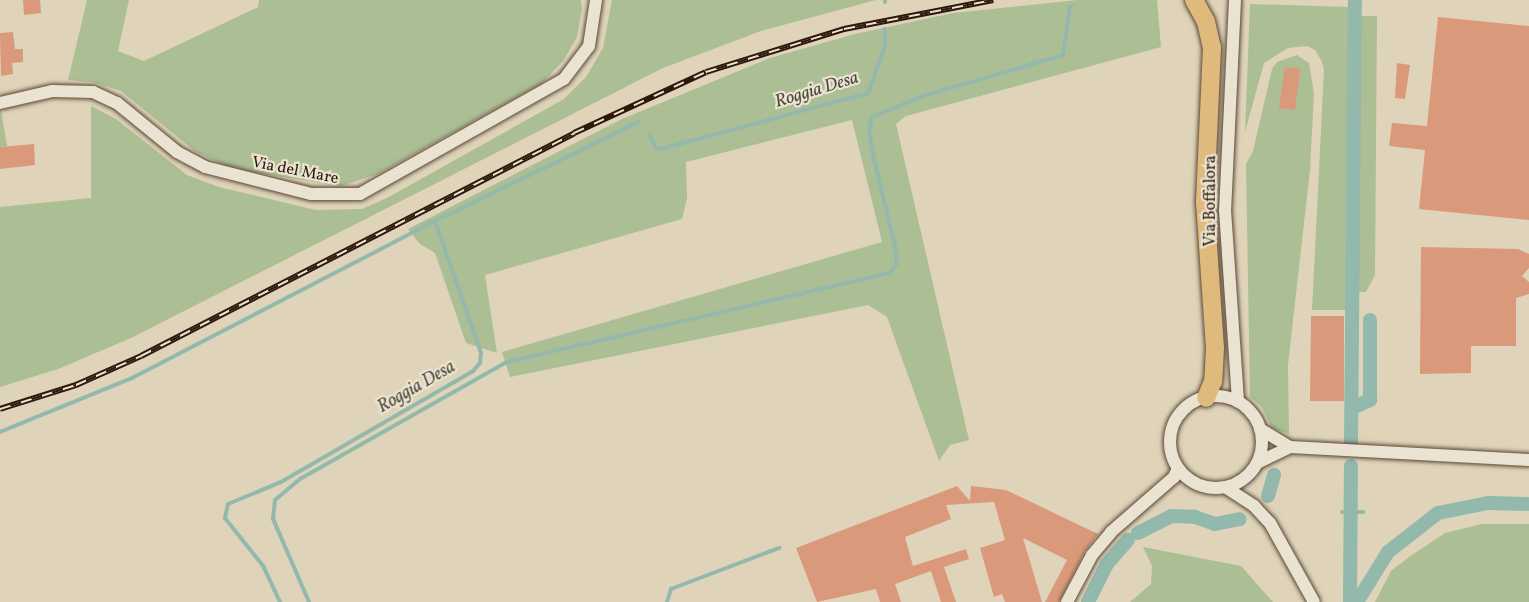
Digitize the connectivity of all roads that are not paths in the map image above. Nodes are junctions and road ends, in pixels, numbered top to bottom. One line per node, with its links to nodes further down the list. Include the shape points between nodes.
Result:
1 (596, 0): 4 (street, Via del Mare, via 589,46 564,79 360,194 311,194 205,167 177,152 117,103 93,92 52,91)
2 (1194, 0): 5 (highway, via 1206,22 1212,47 1205,202 1215,348 1213,381)
3 (1235, 7): 6 (street, Via Boffalora, via 1226,210)
4 (0, 103)
5 (1206, 398): 6 (street); 11 (street, via 1185,408 1173,426 1171,449)
6 (1238, 402): 7 (street, via 1252,414)
7 (1260, 429): 8 (street); 10 (street, via 1262,445)
8 (1290, 447): 9 (street); 10 (street)
9 (1529, 460)
10 (1257, 463): 12 (street, via 1243,479)
11 (1178, 468): 12 (street, via 1197,484); 13 (street, via 1174,477 1145,500 1092,555)
12 (1225, 487): 14 (street, via 1254,506 1270,523)
13 (1067, 602)
14 (1314, 602)

